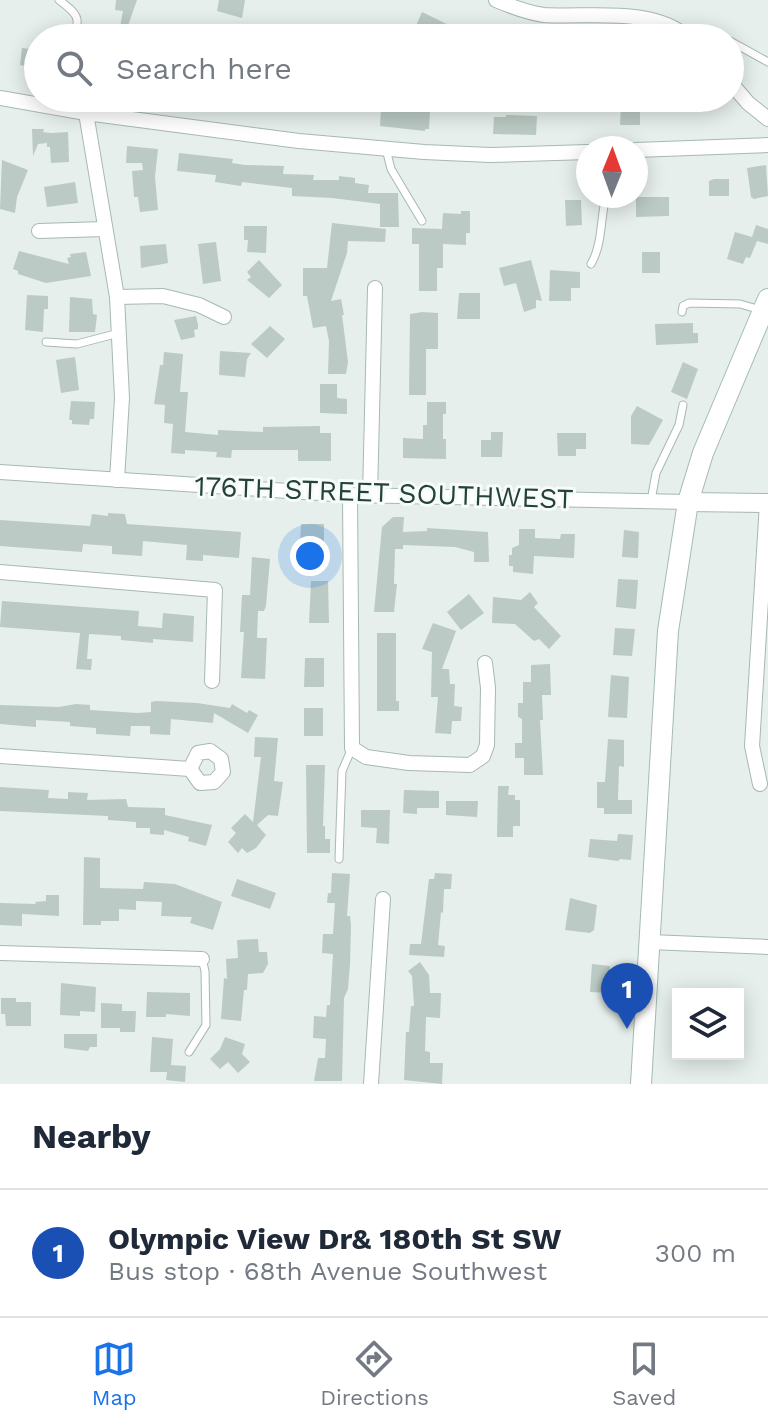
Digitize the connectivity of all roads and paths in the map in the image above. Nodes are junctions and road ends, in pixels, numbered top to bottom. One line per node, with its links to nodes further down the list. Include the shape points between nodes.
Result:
1 (59, 0): 3 (lane)
2 (496, 0): 4 (street, via 540,14 632,16)
3 (79, 24)
4 (661, 24)
5 (744, 49): 6 (lane)
6 (768, 62)
7 (0, 98): 9 (street)
8 (744, 98): 11 (street)
9 (24, 100)
10 (86, 113): 13 (street); 18 (street)
11 (768, 119)
12 (768, 145): 14 (street)
13 (386, 149): 15 (street, via 490,155); 17 (lane, via 391,169)
14 (648, 150)
15 (576, 152)
16 (603, 208): 20 (lane, via 600,243)
17 (422, 221)
18 (105, 229): 19 (street); 22 (street)
19 (39, 231)
20 (591, 264)
21 (375, 288): 32 (street)
22 (117, 297): 25 (street, via 163,296); 26 (street)
23 (766, 304): 24 (lane, via 689,303); 34 (main road, via 703,453)
24 (682, 312)
25 (224, 317)
26 (119, 333): 27 (lane, via 77,344); 30 (street)
27 (46, 342)
28 (683, 405): 33 (lane, via 656,473)
29 (0, 472): 30 (street, 176TH STREET SOUTHWEST)
30 (117, 480): 31 (street, 176TH STREET SOUTHWEST)
31 (350, 495): 32 (street, 176TH STREET SOUTHWEST); 39 (street)
32 (370, 496): 33 (street, 176TH STREET SOUTHWEST)
33 (651, 501): 34 (street, 176TH STREET SOUTHWEST)
34 (688, 502): 35 (street, 176TH STREET SOUTHWEST); 45 (main road, via 668,631)
35 (767, 503): 42 (street, via 752,746)
36 (0, 572): 38 (street, via 215,590)
37 (485, 663): 39 (street, via 487,745 483,756 470,765 366,757)
38 (212, 681)
39 (352, 748): 43 (lane, via 342,771)
40 (0, 756): 41 (street)
41 (190, 769)
42 (760, 784)
43 (339, 859)
44 (383, 899): 50 (street)
45 (650, 942): 46 (street); 51 (main road)
46 (768, 947)
47 (0, 953): 48 (street)
48 (202, 959): 49 (lane, via 206,1025)
49 (189, 1052)
50 (371, 1084)
51 (641, 1084)

